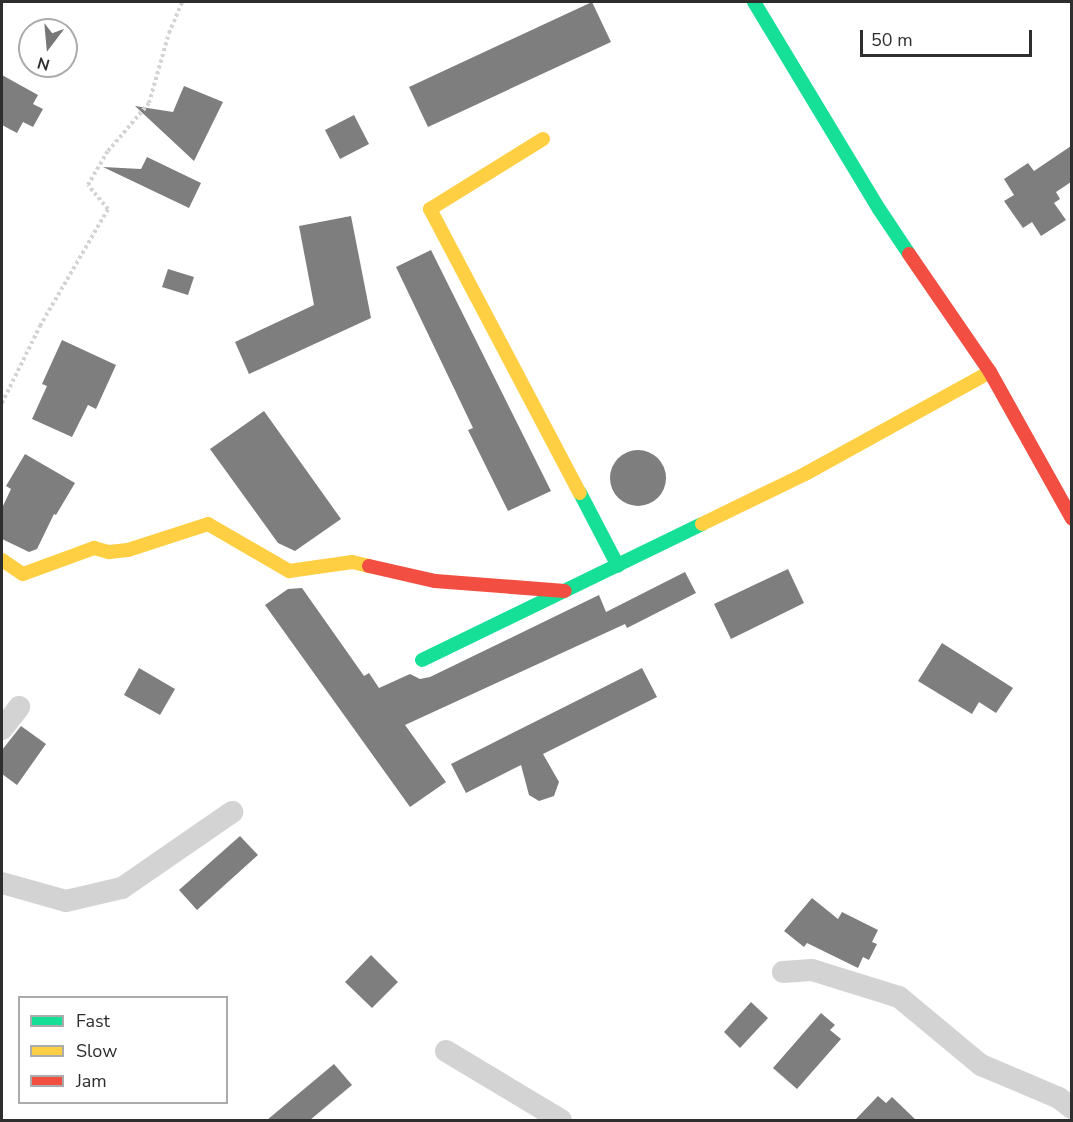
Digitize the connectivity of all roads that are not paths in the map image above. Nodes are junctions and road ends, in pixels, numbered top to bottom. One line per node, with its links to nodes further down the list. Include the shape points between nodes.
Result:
1 (754, 2): 3 (street, via 879,209)
2 (543, 140): 6 (street, via 430,209)
3 (990, 372): 4 (street); 6 (street, via 805,474)
4 (1071, 519)
5 (2, 560): 7 (street, via 23,573 94,548 109,552 128,550 208,524 289,571 352,562 435,581)
6 (618, 566): 7 (street)
7 (567, 591): 8 (street)
8 (422, 660)
9 (19, 707): 10 (street)
10 (2, 729)
11 (232, 812): 12 (street, via 122,888 66,901)
12 (2, 883)
13 (783, 972): 15 (street, via 813,970 898,997 981,1065 1059,1098)
14 (446, 1051): 16 (street)
15 (1071, 1108)
16 (561, 1120)

